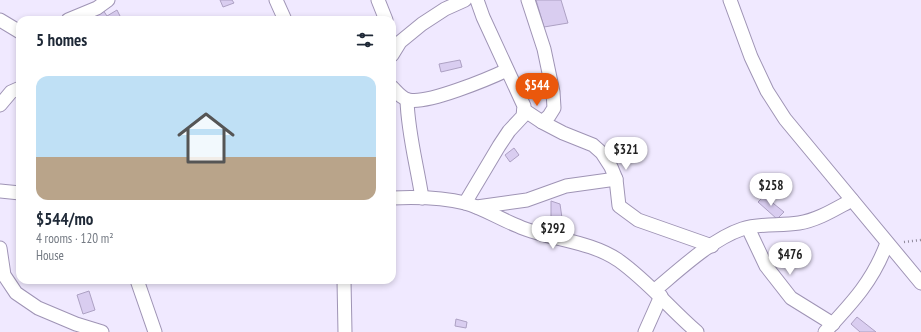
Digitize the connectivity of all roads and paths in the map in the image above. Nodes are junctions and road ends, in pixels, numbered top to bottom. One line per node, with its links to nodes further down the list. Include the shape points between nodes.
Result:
1 (108, 0): 8 (street)
2 (276, 0): 9 (street)
3 (378, 0): 10 (street)
4 (465, 0): 13 (street, via 444,9)
5 (477, 0): 14 (street)
6 (528, 0): 20 (street, via 544,49 553,92 554,108)
7 (730, 0): 26 (street, via 751,57 767,91 786,119)
8 (78, 16)
9 (283, 16)
10 (384, 16)
11 (0, 20): 12 (street)
12 (16, 30)
13 (396, 47)
14 (507, 70): 17 (street, via 475,84 431,98); 19 (street)
15 (16, 90): 18 (street)
16 (396, 91): 17 (street)
17 (407, 100): 25 (street, via 410,139)
18 (0, 105)
19 (524, 110): 20 (street); 27 (street, via 520,120 499,146)
20 (542, 122): 21 (street, via 593,145 602,153)
21 (616, 179): 27 (street, via 566,186 526,200); 30 (street, via 618,206 638,220)
22 (0, 192): 23 (street)
23 (16, 193)
24 (396, 198): 25 (street)
25 (422, 198): 27 (street)
26 (852, 200): 28 (street, via 800,223); 29 (street)
27 (471, 205): 35 (street, via 518,226 582,244 616,259)
28 (748, 228): 30 (street, via 729,235); 36 (street, via 766,266 791,298)
29 (887, 243): 32 (street); 36 (street, via 871,278)
30 (712, 246): 35 (street, via 679,270)
31 (0, 248): 37 (street, via 4,275 16,293 38,308)
32 (921, 283)
33 (138, 284): 38 (street)
34 (344, 284): 39 (street)
35 (658, 293): 40 (street); 41 (street)
36 (829, 328)
37 (102, 332)
38 (155, 332)
39 (345, 332)
40 (645, 332)
41 (697, 332)

